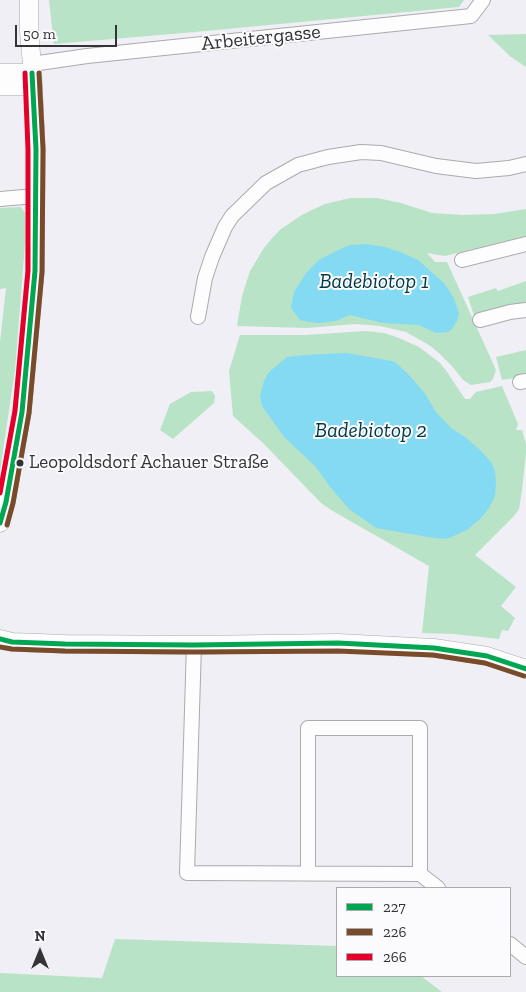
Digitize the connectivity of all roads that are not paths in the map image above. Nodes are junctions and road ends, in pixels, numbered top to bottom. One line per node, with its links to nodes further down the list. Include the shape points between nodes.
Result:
1 (29, 0): 4 (street)
2 (483, 0): 4 (street, Arbeitergasse, via 471,16 88,56)
3 (0, 73): 4 (street)
4 (32, 74): 5 (street); 7 (street)
5 (0, 86)
6 (526, 164): 12 (street, via 476,171 361,152 298,165 266,183 232,216 209,264)
7 (36, 196): 8 (street); 14 (street, via 35,271 22,412)
8 (0, 199)
9 (526, 244): 10 (street)
10 (462, 260)
11 (526, 310): 13 (street)
12 (198, 317)
13 (480, 320)
14 (0, 523)
15 (0, 639): 16 (street, via 25,643)
16 (194, 645): 17 (street, via 338,643 434,648 487,656); 18 (street, via 187,873)
17 (526, 669)
18 (308, 874): 19 (street); 19 (street, via 308,728 420,728)
19 (420, 874): 20 (street)
20 (437, 887)
21 (511, 945): 22 (street)
22 (526, 956)

